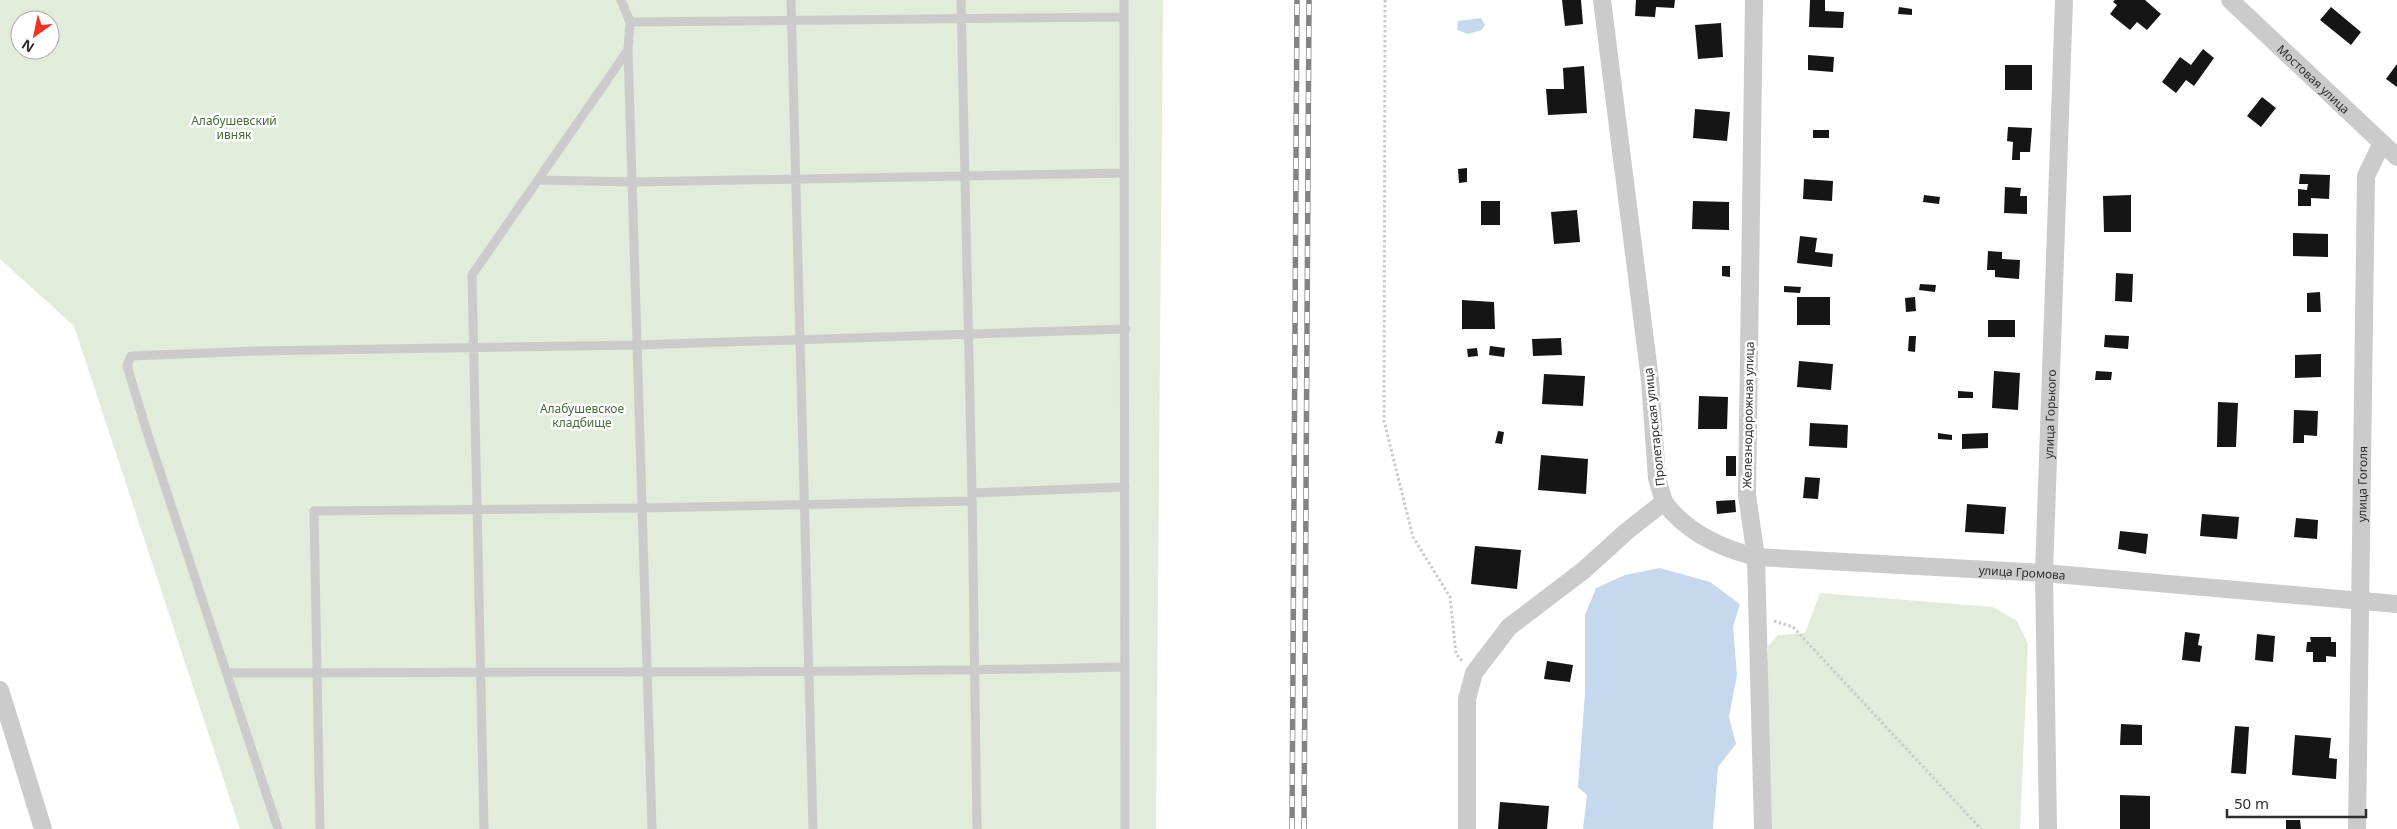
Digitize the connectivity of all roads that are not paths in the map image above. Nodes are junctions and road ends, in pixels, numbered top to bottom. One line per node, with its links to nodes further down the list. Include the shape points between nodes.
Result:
1 (620, 0): 12 (lane)
2 (791, 0): 10 (lane)
3 (961, 0): 11 (lane)
4 (1124, 0): 9 (lane)
5 (1602, 0): 28 (street, Пролетарская улица, via 1650,380 1657,478)
6 (1754, 0): 32 (street, Железнодорожная улица, via 1747,495)
7 (2064, 0): 33 (street, улица Горького)
8 (2230, 0): 14 (street, Мостовая улица)
9 (1124, 17): 11 (lane); 16 (lane)
10 (792, 20): 11 (lane); 12 (lane); 18 (lane)
11 (962, 20): 17 (lane)
12 (630, 22): 13 (lane)
13 (628, 50): 19 (lane); 20 (lane)
14 (2382, 143): 15 (street, Мостовая улица); 34 (street, улица Гоголя, via 2366,176)
15 (2397, 157)
16 (1124, 173): 17 (lane); 21 (lane)
17 (964, 176): 18 (lane); 22 (lane)
18 (797, 178): 20 (lane); 23 (lane)
19 (539, 180): 20 (lane); 25 (lane, via 472,275)
20 (634, 182): 24 (lane)
21 (1126, 329): 22 (lane); 26 (lane)
22 (968, 335): 23 (lane); 27 (lane)
23 (801, 340): 24 (lane); 29 (lane)
24 (637, 345): 25 (lane); 30 (lane)
25 (473, 347): 31 (lane); 41 (lane, via 131,356 127,366)
26 (1125, 487): 27 (lane); 36 (lane)
27 (972, 497): 29 (lane); 38 (lane)
28 (1664, 502): 32 (street, улица Громова, via 1676,519 1705,539 1734,552); 52 (street, Пролетарская улица, via 1584,570 1509,627 1474,673 1467,699)
29 (803, 504): 30 (lane); 37 (lane)
30 (642, 508): 31 (lane); 39 (lane)
31 (477, 511): 40 (lane, via 314,511); 42 (lane)
32 (1756, 557): 33 (street, улица Громова); 53 (street, Железнодорожная улица)
33 (2044, 573): 34 (street, улица Громова); 54 (street, улица Горького)
34 (2360, 600): 35 (street, улица Громова); 55 (street, улица Гоголя)
35 (2397, 604)
36 (1125, 667): 38 (lane); 51 (lane)
37 (808, 670): 38 (lane); 39 (lane); 49 (lane)
38 (975, 670): 50 (lane)
39 (647, 672): 42 (lane); 48 (lane)
40 (318, 673): 41 (lane); 42 (lane); 46 (lane)
41 (227, 674): 45 (lane)
42 (482, 674): 47 (lane)
43 (0, 690): 44 (street)
44 (43, 829)
45 (278, 829)
46 (320, 829)
47 (484, 829)
48 (652, 829)
49 (813, 829)
50 (977, 829)
51 (1125, 829)
52 (1467, 829)
53 (1763, 829)
54 (2048, 829)
55 (2357, 829)

